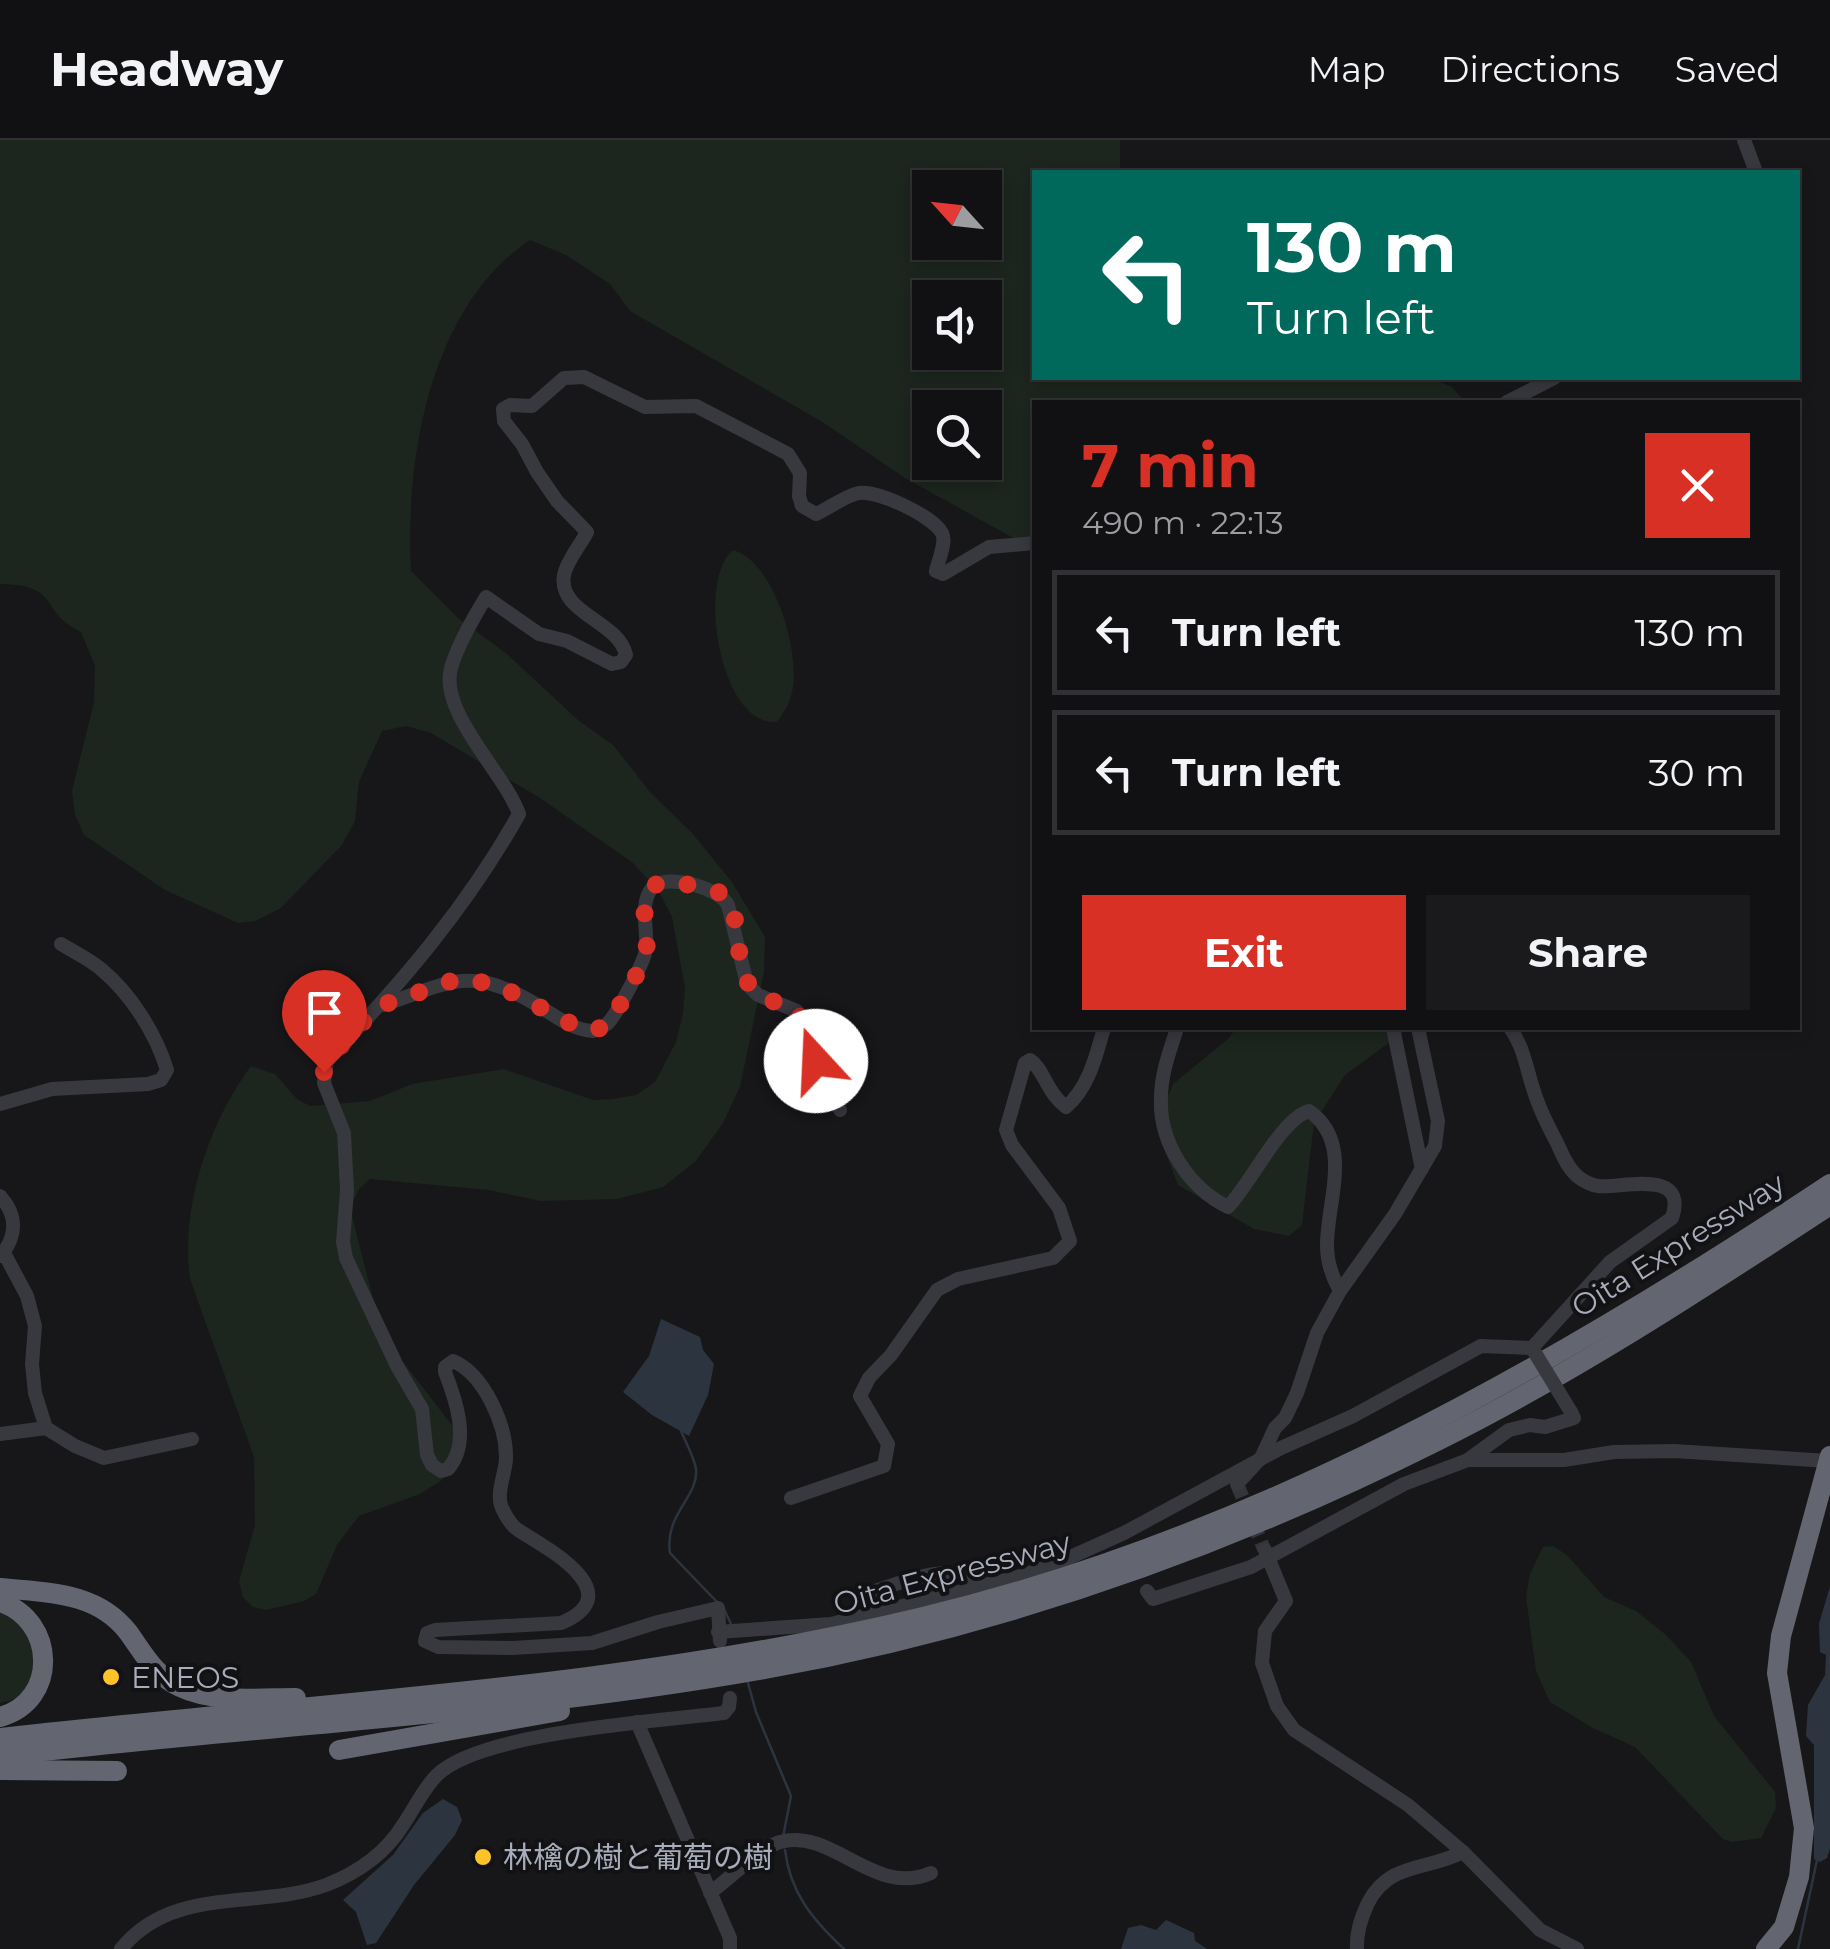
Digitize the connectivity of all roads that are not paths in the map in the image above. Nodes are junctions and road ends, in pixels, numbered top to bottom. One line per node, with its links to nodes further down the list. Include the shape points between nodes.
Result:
1 (1744, 140): 2 (street)
2 (1755, 170)
3 (1550, 380): 4 (street)
4 (1511, 400)
5 (1032, 543): 7 (street, via 990,547 944,574 936,571 942,532 928,519 870,493 816,514 802,506 800,473 788,454 696,406 645,407 584,377 564,378 532,406 504,409 504,421 537,472 587,532 564,573 564,587 575,606 609,628 626,656 612,664 539,634 486,597 451,668 450,687 460,718 519,814 425,955)
6 (61, 944): 13 (street, via 117,984 140,1014 166,1070 148,1084 52,1090)
7 (377, 1007): 14 (street, via 457,979 517,992 593,1031 608,1023 646,955 652,887 673,882 711,889 728,904 748,984 798,1011); 31 (street, via 324,1072 344,1133 346,1258 422,1409 432,1465 448,1469 457,1450 460,1414 444,1372 452,1361 465,1368 503,1426 503,1511 513,1527 570,1563 586,1586 577,1616 560,1623 434,1630 425,1641 513,1648 592,1644 718,1608 726,1634 831,1624)
8 (1103, 1030): 29 (street, via 1091,1071 1066,1107 1053,1097 1037,1064 1025,1064 1006,1130 1059,1208 1070,1241 1053,1258 936,1290 860,1396 888,1444 884,1466)
9 (1176, 1030): 20 (street, via 1164,1069 1163,1124 1182,1166 1206,1196 1228,1208 1290,1121 1309,1112 1322,1120 1336,1160 1327,1242)
10 (1393, 1030): 15 (street)
11 (1418, 1030): 15 (street, via 1438,1120 1435,1146)
12 (1511, 1030): 21 (street, via 1566,1164 1600,1187 1654,1183 1672,1198 1675,1212 1610,1262)
13 (0, 1104)
14 (840, 1110)
15 (1422, 1169): 20 (street)
16 (1830, 1184): 37 (highway, Oita Expressway, via 1599,1331 1463,1407 1184,1536 920,1618)
17 (0, 1196): 19 (street, via 14,1219)
18 (1830, 1205): 36 (highway, Oita Expressway, via 1535,1388 1271,1519 1017,1609)
19 (2, 1255): 22 (street, via 36,1326 32,1364)
20 (1340, 1291): 25 (street)
21 (1532, 1348): 25 (street, via 1480,1346); 27 (street, bridge, via 1574,1418 1509,1430)
22 (46, 1428): 23 (street); 24 (street, via 104,1458)
23 (0, 1434)
24 (192, 1440)
25 (1261, 1458): 28 (street); 31 (street, via 1127,1539)
26 (1829, 1459): 27 (street, via 1674,1451); 53 (highway, via 1781,1636 1778,1674 1804,1828 1784,1928)
27 (1468, 1460): 30 (street, via 1404,1484)
28 (1237, 1484)
29 (791, 1498)
30 (1266, 1554): 33 (street, via 1252,1567 1176,1594 1154,1599); 46 (street, via 1286,1601 1265,1631 1262,1663 1281,1714 1311,1744 1384,1788)
31 (984, 1584): 34 (street, via 969,1574 944,1572)
32 (0, 1588): 37 (highway, via 68,1595 102,1607 151,1667 198,1694 353,1696)
33 (1146, 1591)
34 (860, 1596)
35 (0, 1602): 39 (highway, via 14,1606 37,1629 44,1664 23,1707)
36 (768, 1669): 42 (highway); 43 (highway, Oita Expressway, via 591,1696)
37 (582, 1678): 41 (highway, Oita Expressway)
38 (730, 1698): 40 (street, via 724,1713)
39 (0, 1717)
40 (637, 1722): 48 (street); 49 (street, via 472,1754 437,1775 389,1844 360,1868 296,1892 192,1904 138,1930)
41 (0, 1738)
42 (339, 1750)
43 (0, 1756)
44 (0, 1770): 45 (highway)
45 (116, 1771)
46 (1463, 1852): 51 (street, via 1386,1878 1360,1918); 52 (street, via 1540,1930)
47 (931, 1873): 48 (street, via 916,1880 890,1877 814,1842 780,1842)
48 (710, 1894): 50 (street)
49 (121, 1949)
50 (730, 1949)
51 (1356, 1949)
52 (1577, 1949)
53 (1766, 1949)

